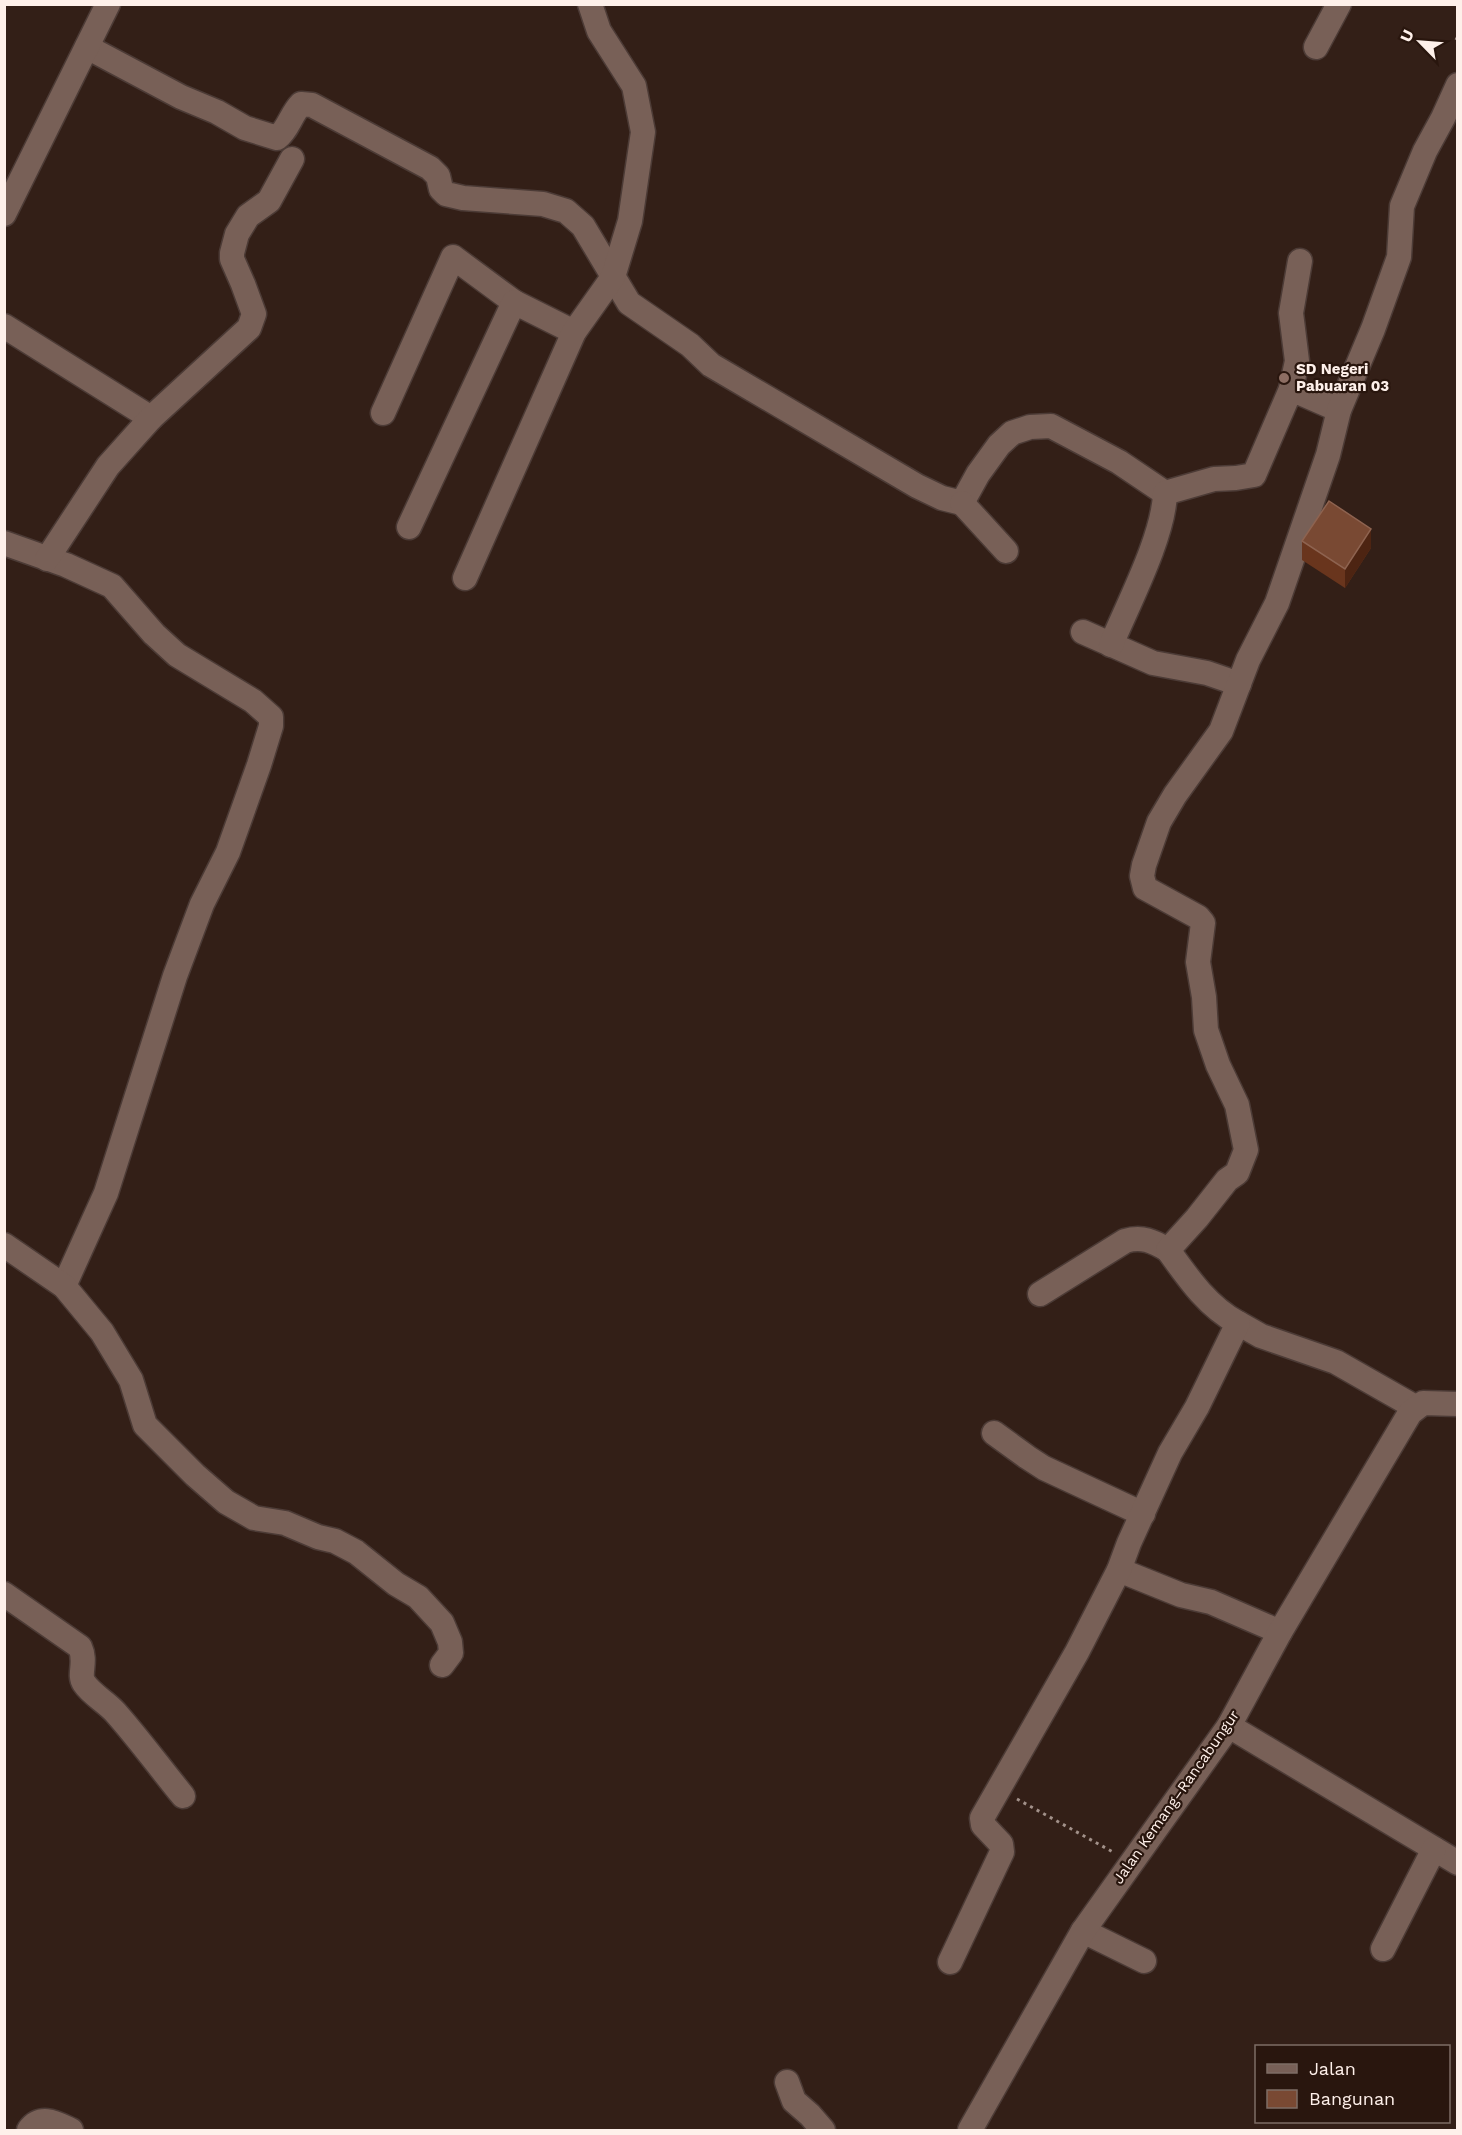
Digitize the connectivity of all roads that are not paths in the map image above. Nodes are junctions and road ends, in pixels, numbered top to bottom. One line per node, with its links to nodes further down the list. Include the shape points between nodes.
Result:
1 (108, 4): 4 (street)
2 (590, 4): 10 (street, via 599,31 634,86 644,132 630,221)
3 (1339, 4): 5 (street)
4 (87, 47): 8 (street); 10 (street, via 245,128 277,138 284,134 293,113 302,104 312,105 430,168 446,194 543,204 566,211 583,226)
5 (1316, 47)
6 (1458, 85): 15 (street, via 1402,206 1399,256)
7 (292, 159): 17 (street, via 269,201 248,216 232,253 254,314 249,328)
8 (4, 214)
9 (1300, 261): 14 (street, via 1291,313 1297,361)
10 (614, 277): 13 (street); 19 (street, via 629,303 690,345 711,365 917,486)
11 (514, 302): 13 (street); 16 (street, via 453,256); 20 (street)
12 (4, 326): 17 (street)
13 (574, 332): 24 (street)
14 (1291, 388): 15 (street); 18 (street, via 1254,475 1214,479)
15 (1339, 410): 27 (street, via 1294,558)
16 (383, 413)
17 (151, 418): 23 (street, via 108,466)
18 (1165, 493): 19 (street, via 1119,462 1051,426 1030,427 1012,433 999,445); 26 (street, via 1149,555)
19 (962, 503): 22 (street)
20 (409, 527)
21 (4, 543): 23 (street)
22 (1006, 551)
23 (47, 558): 30 (street, via 112,586 177,655 253,701 271,717 259,765 228,852 202,904 175,976 106,1193)
24 (465, 578)
25 (1083, 632): 26 (street)
26 (1111, 645): 27 (street, via 1153,663 1207,673)
27 (1239, 684): 29 (street, via 1221,731 1159,822 1142,876 1149,891 1201,919 1198,962 1206,1030 1238,1105 1246,1150 1237,1173)
28 (4, 1245): 30 (street)
29 (1167, 1251): 31 (street, via 1148,1239 1125,1241); 32 (street, via 1214,1308)
30 (64, 1286): 40 (street, via 102,1332 131,1380 145,1425 160,1442 226,1502 254,1518 285,1523 347,1546 418,1597 442,1623 450,1642 451,1653)
31 (1040, 1294)
32 (1238, 1323): 34 (street, via 1261,1336 1336,1362); 36 (street)
33 (1458, 1404): 34 (street, via 1431,1402)
34 (1415, 1407): 39 (street, Jalan Kemang–Rancabungur)
35 (994, 1433): 36 (street, via 1044,1468)
36 (1143, 1514): 37 (street)
37 (1119, 1570): 39 (street); 47 (street, via 1066,1673 982,1818 983,1825 1001,1844 1002,1852)
38 (4, 1594): 42 (street, via 80,1647 85,1684 130,1729)
39 (1280, 1632): 41 (street, Jalan Kemang–Rancabungur)
40 (442, 1665)
41 (1228, 1726): 43 (street); 45 (street, Jalan Kemang–Rancabungur)
42 (183, 1796)
43 (1434, 1849): 44 (street); 46 (street)
44 (1458, 1863)
45 (1083, 1931): 48 (street); 53 (street, Jalan Kemang–Rancabungur)
46 (1383, 1949)
47 (950, 1962)
48 (1144, 1962)
49 (787, 2082): 52 (street, via 794,2102)
50 (29, 2130): 51 (street, via 37,2122 46,2121)
51 (71, 2130)
52 (823, 2130)
53 (970, 2130)

